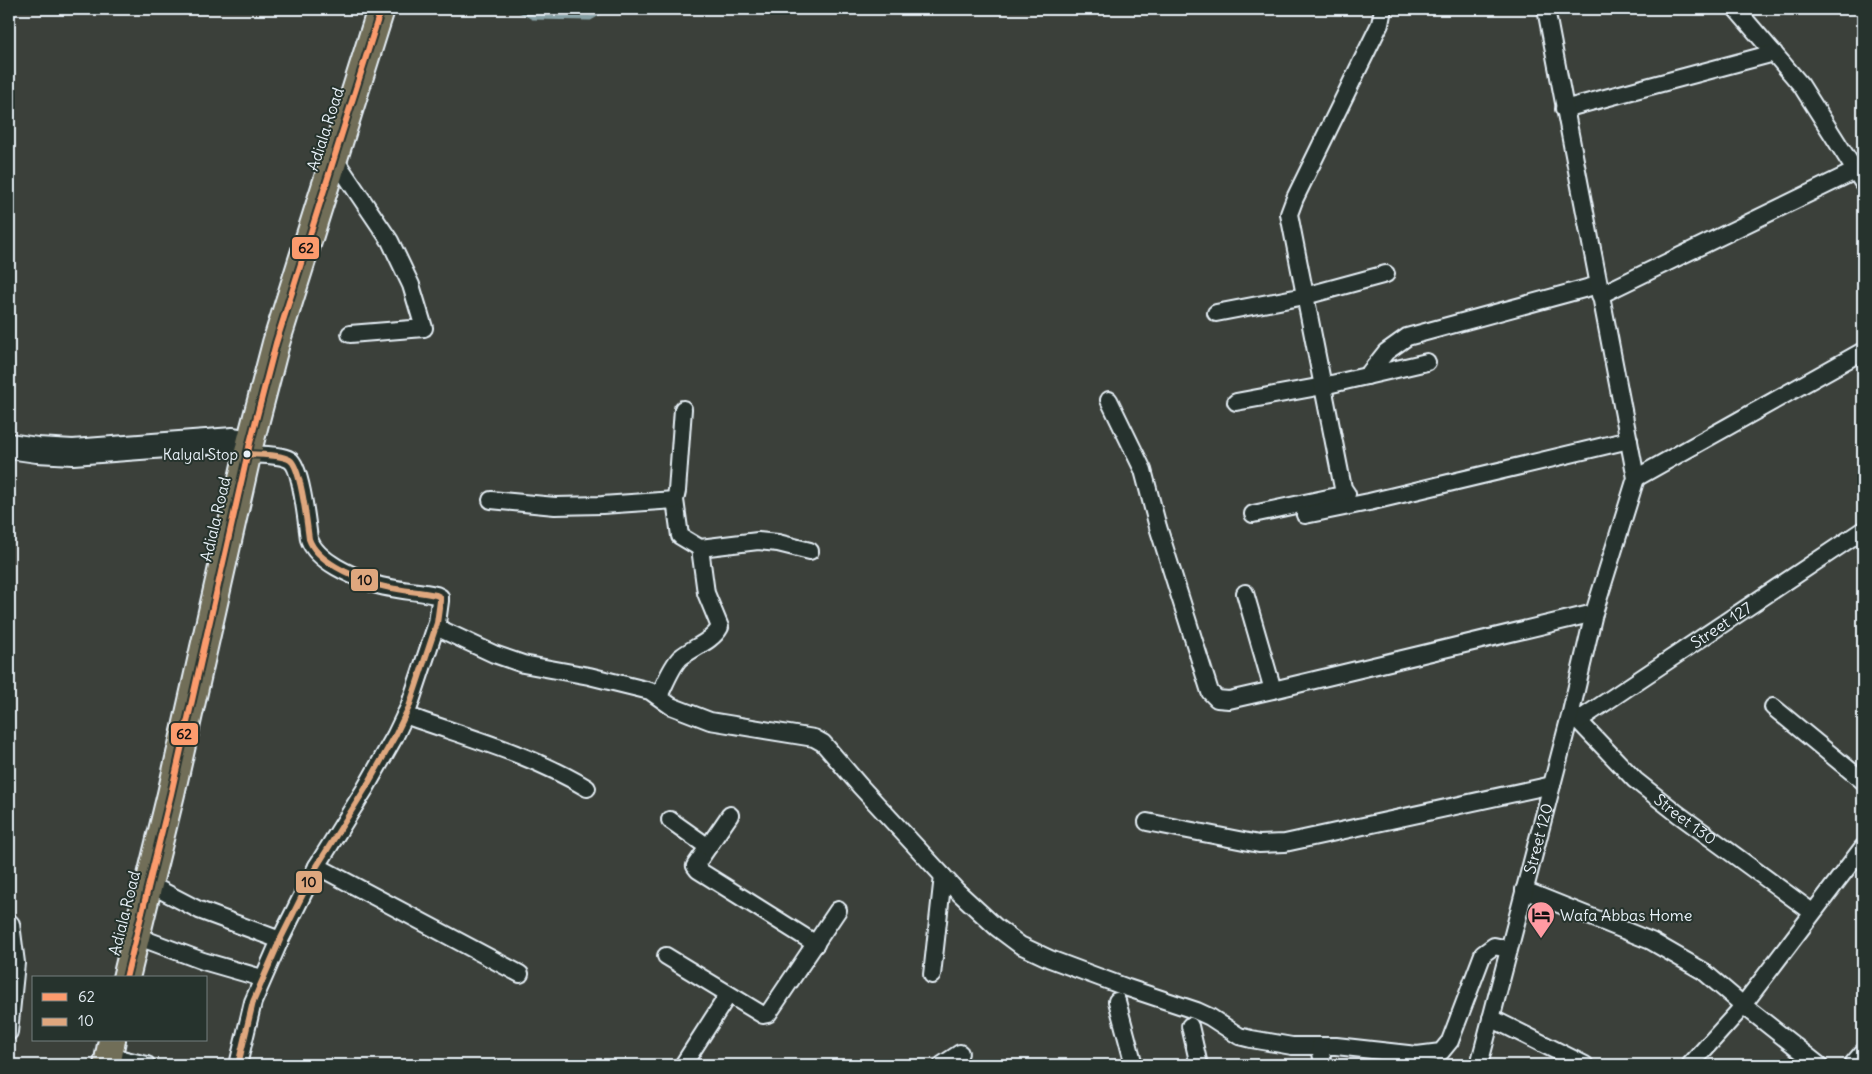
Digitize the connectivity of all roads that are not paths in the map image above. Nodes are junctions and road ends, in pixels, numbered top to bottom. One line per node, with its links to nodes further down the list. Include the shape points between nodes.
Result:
1 (363, 9): 23 (main road, Adiala Road, via 259,340)
2 (381, 9): 8 (main road, Adiala Road)
3 (1382, 9): 12 (street, via 1380,24 1289,214)
4 (1546, 9): 7 (street)
5 (1736, 9): 6 (street)
6 (1774, 53): 7 (street); 9 (street, via 1801,85)
7 (1564, 109): 11 (street)
8 (334, 158): 14 (street, via 390,240 411,285 424,328); 23 (main road, Adiala Road)
9 (1859, 177): 11 (street)
10 (1386, 274): 12 (street)
11 (1599, 290): 17 (street, via 1407,337 1386,352); 22 (street)
12 (1305, 296): 13 (street); 18 (street)
13 (1216, 313)
14 (350, 334)
15 (1863, 351): 25 (street)
16 (1427, 362): 17 (street)
17 (1367, 376): 18 (street)
18 (1323, 386): 20 (street); 26 (street, via 1343,488)
19 (1109, 400): 38 (street, via 1143,470 1210,692 1217,699 1229,700)
20 (1236, 402)
21 (683, 409): 28 (street)
22 (1629, 440): 25 (street); 29 (street)
23 (243, 445): 24 (main road, via 73,452); 37 (street, via 289,459 294,464 309,539 318,554 376,584 436,594 440,597 440,608); 53 (main road, Adiala Road, via 171,794); 65 (main road, Adiala Road)
24 (9, 446)
25 (1636, 478): 36 (street, Street 120)
26 (1347, 494): 29 (street); 30 (street)
27 (491, 500): 28 (street, via 555,506)
28 (674, 500): 33 (street, via 680,536)
29 (1369, 502): 31 (street)
30 (1253, 514)
31 (1306, 516)
32 (1863, 530): 42 (street, Street 127)
33 (700, 548): 34 (street, via 758,541 778,542); 39 (street, via 706,593 720,627 716,636 679,659)
34 (810, 551)
35 (1245, 593): 38 (street)
36 (1594, 613): 38 (street); 42 (street, Street 120)
37 (436, 627): 39 (street, via 522,664 598,678); 41 (street)
38 (1273, 690)
39 (659, 696): 52 (street, via 671,706 710,721 814,738 823,743)
40 (1773, 707): 43 (street)
41 (405, 715): 45 (street, via 539,763); 51 (street, via 365,789)
42 (1575, 716): 44 (street, Street 120); 56 (street, Street 130, via 1635,780)
43 (1863, 781)
44 (1552, 785): 48 (street, via 1285,842 1259,844); 54 (street, Street 120)
45 (587, 788)
46 (730, 815): 49 (street)
47 (670, 820): 49 (street)
48 (1147, 822)
49 (708, 847): 60 (street, via 695,866 698,870)
50 (1863, 847): 56 (street)
51 (317, 866): 59 (street); 63 (street)
52 (943, 876): 64 (street); 74 (street, via 996,927 1020,945 1050,959 1197,1011 1251,1040)
53 (149, 884): 58 (main road, Adiala Road); 59 (street, via 199,910)
54 (1524, 890): 61 (street, Street 120); 70 (street, via 1651,940 1703,971)
55 (838, 910): 60 (street)
56 (1812, 912): 70 (street)
57 (9, 922): 73 (street, via 16,963)
58 (136, 936): 66 (main road, Adiala Road); 67 (street, via 203,961)
59 (280, 940): 67 (street)
60 (816, 944): 68 (street, via 768,1014 763,1015)
61 (1508, 949): 71 (street, Street 120); 74 (street, via 1494,946 1483,954 1450,1041 1442,1052 1417,1054)
62 (666, 956): 68 (street)
63 (520, 974)
64 (932, 975)
65 (108, 976)
66 (126, 976)
67 (262, 978): 78 (street)
68 (728, 995): 79 (street)
69 (1117, 1001): 80 (street)
70 (1743, 1005): 85 (street); 86 (street)
71 (1491, 1018): 83 (street, Street 120); 84 (street)
72 (1190, 1026): 81 (street)
73 (9, 1032)
74 (1320, 1046): 82 (street)
75 (1863, 1052): 87 (street)
76 (102, 1053): 77 (street)
77 (147, 1065)
78 (238, 1065)
79 (684, 1065)
80 (1134, 1065)
81 (1199, 1065)
82 (1323, 1065)
83 (1479, 1065)
84 (1585, 1065)
85 (1690, 1065)
86 (1819, 1065)
87 (1852, 1065)

